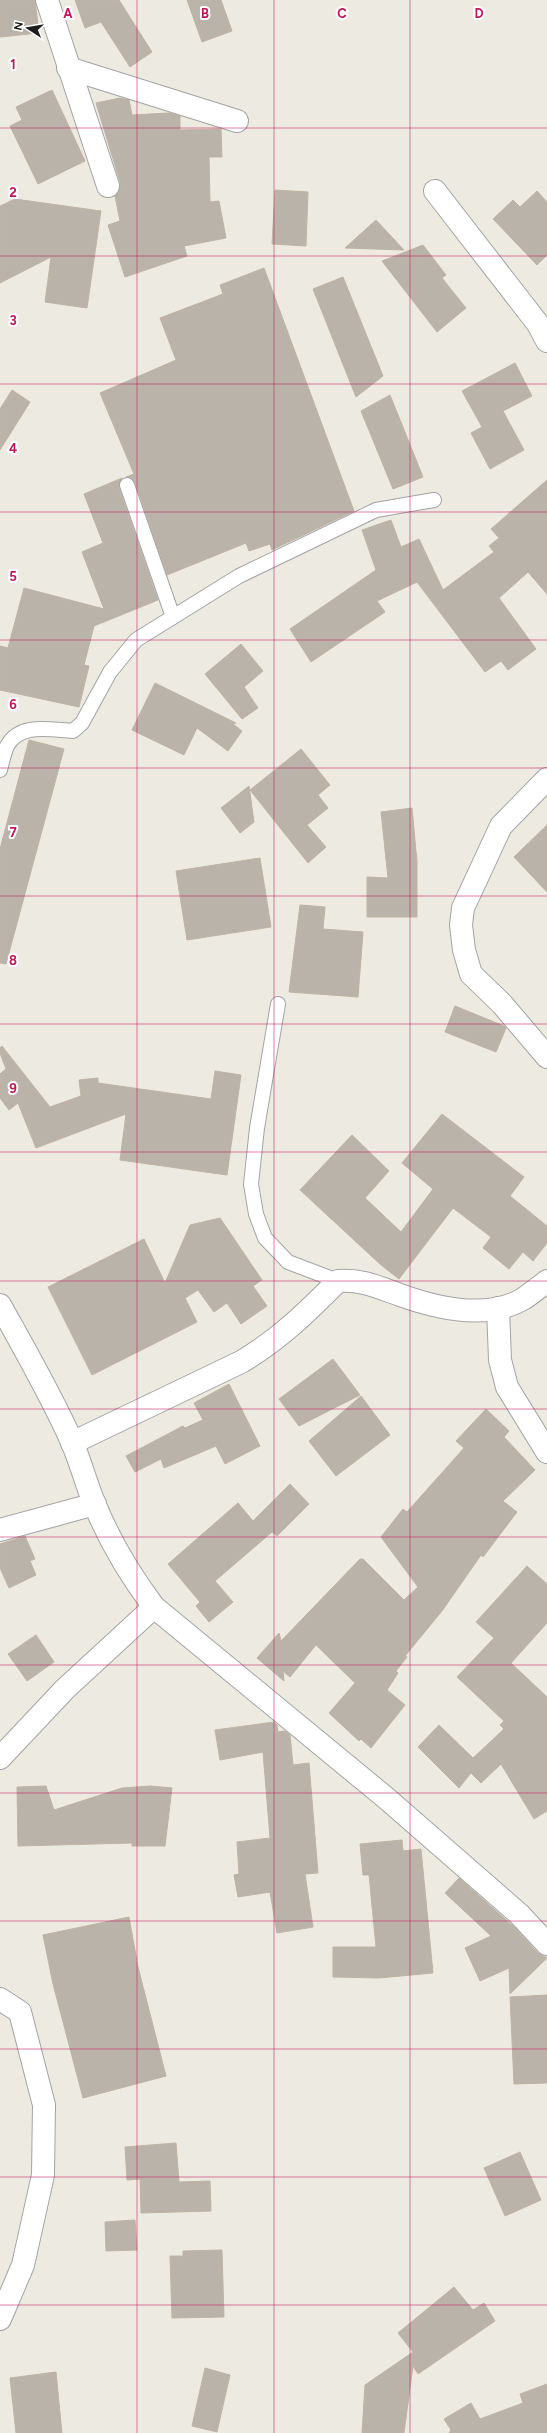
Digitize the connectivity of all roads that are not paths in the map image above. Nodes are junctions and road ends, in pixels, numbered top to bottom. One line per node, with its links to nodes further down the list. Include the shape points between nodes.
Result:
1 (47, 0): 2 (street)
2 (68, 68): 3 (street); 4 (street)
3 (237, 122)
4 (108, 186)
5 (435, 191): 6 (street)
6 (544, 327)
7 (127, 485): 9 (lane)
8 (434, 500): 9 (lane, via 376,510 239,576)
9 (173, 617): 10 (lane, via 136,640 110,672 82,723 72,731 32,729 19,733 8,746)
10 (0, 770)
11 (547, 779): 13 (street, via 501,826 463,908 461,926 471,974 502,1004)
12 (278, 1004): 14 (lane, via 257,1128 251,1184 256,1214 265,1238 288,1262)
13 (547, 1057)
14 (338, 1281): 17 (street, via 356,1280 447,1308); 18 (street, via 291,1328 266,1347 241,1362)
15 (547, 1281): 17 (street, via 522,1300)
16 (0, 1305): 18 (street, via 35,1367)
17 (498, 1308): 19 (street, via 500,1360 507,1387)
18 (72, 1443): 20 (street)
19 (547, 1452)
20 (95, 1504): 21 (street); 22 (street, via 112,1542 134,1580)
21 (0, 1530)
22 (154, 1607): 23 (street, via 65,1689); 24 (street, via 386,1798 519,1914)
23 (0, 1758)
24 (547, 1944)
25 (0, 1999): 26 (street, via 20,2012 44,2105 43,2175 34,2220 23,2265)
26 (0, 2319)

